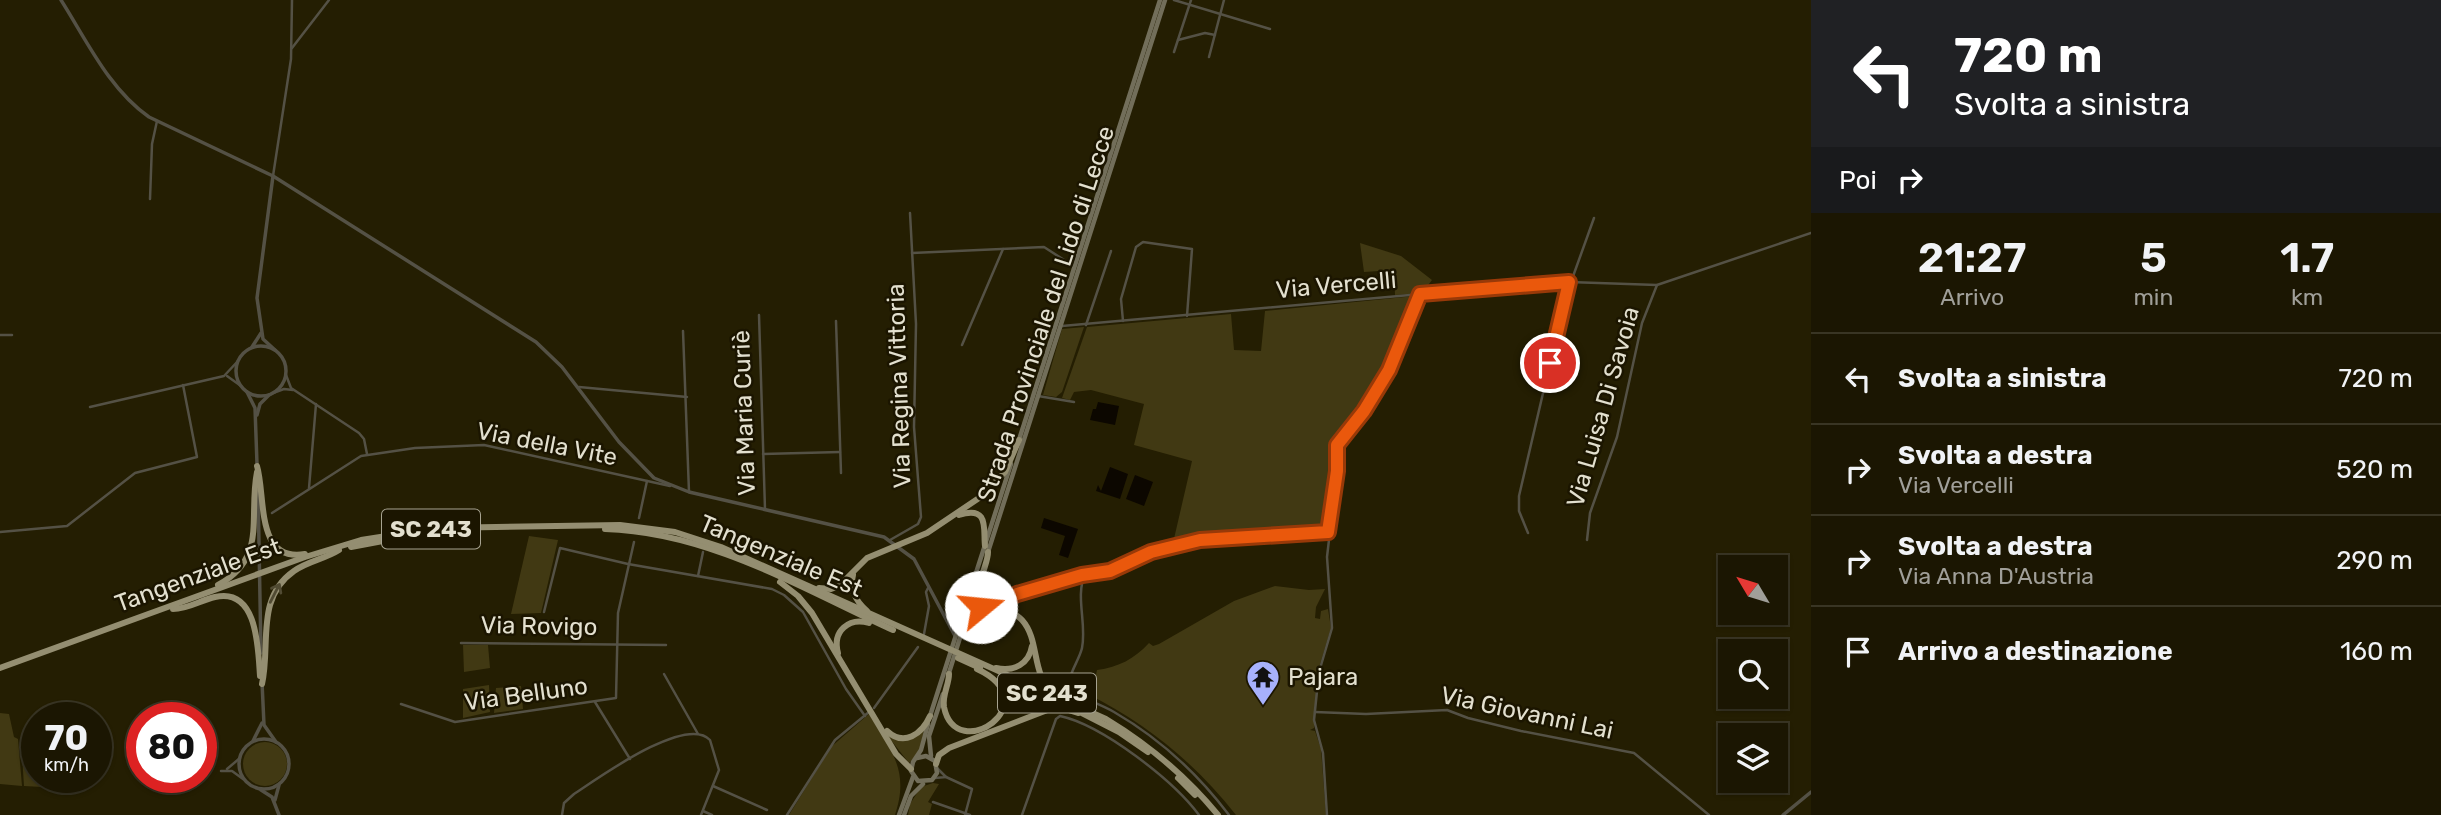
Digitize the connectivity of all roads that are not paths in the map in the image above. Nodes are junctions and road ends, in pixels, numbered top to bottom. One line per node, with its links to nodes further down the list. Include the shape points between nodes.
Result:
1 (61, 0): 16 (street, via 118,91)
2 (292, 0): 13 (street)
3 (329, 0): 13 (street)
4 (1162, 0): 25 (main road, Strada Provinciale del Lido di Lecce); 34 (main road, Strada Provinciale del Lido di Lecce)
5 (1174, 0): 8 (street)
6 (1191, 0): 8 (street)
7 (1224, 0): 9 (street)
8 (1189, 5): 9 (street); 12 (street)
9 (1220, 14): 10 (street); 11 (street)
10 (1270, 29)
11 (1215, 35): 12 (street); 15 (street)
12 (1178, 40): 14 (street)
13 (291, 51): 17 (street)
14 (1174, 52)
15 (1209, 57)
16 (157, 121): 17 (street); 18 (street)
17 (273, 176): 35 (street, via 257,298); 47 (street, via 537,342)
18 (150, 199)
19 (910, 213): 24 (street, Via Regina Vittoria)
20 (1594, 218): 26 (street)
21 (1811, 233): 27 (street)
22 (1003, 248): 24 (street); 25 (street, via 1044,247); 39 (street)
23 (1111, 251): 33 (street)
24 (912, 253): 76 (street, Via Regina Vittoria, via 914,427 921,517)
25 (1075, 267): 57 (main road, Strada Provinciale del Lido di Lecce)
26 (1570, 282): 27 (street, Via Vercelli); 28 (street, Via Vercelli); 73 (street, via 1519,496 1519,511)
27 (1657, 285): 74 (street, Via Luisa Di Savoia, via 1642,323 1611,458 1590,513)
28 (1420, 294): 30 (street, Via Vercelli); 72 (street, via 1389,370 1337,445)
29 (759, 315): 60 (street, Via Maria Curiè)
30 (1186, 316): 32 (street, Via Vercelli); 32 (street, via 1192,249 1143,242 1136,247 1121,299)
31 (836, 321): 58 (street)
32 (1123, 321): 33 (street, Via Vercelli)
33 (1086, 325): 34 (street, Via Vercelli)
34 (1060, 326): 51 (main road, Strada Provinciale del Lido di Lecce)
35 (261, 331): 40 (street); 41 (street, via 264,341)
36 (683, 331): 52 (street)
37 (0, 335): 38 (street)
38 (12, 335)
39 (962, 345)
40 (251, 348): 41 (street); 42 (street)
41 (275, 350): 43 (street, via 284,360)
42 (238, 361): 44 (street); 46 (street)
43 (286, 375): 49 (street); 50 (street)
44 (224, 376): 45 (street); 46 (street)
45 (183, 385): 55 (street); 71 (street, via 197,457 135,473 67,526)
46 (241, 386): 48 (street)
47 (577, 387): 52 (street); 64 (street, via 639,465)
48 (247, 392): 50 (street); 56 (street)
49 (296, 392): 50 (street, via 284,389); 54 (street)
50 (271, 394): 56 (street, via 260,404)
51 (1038, 396): 53 (street); 78 (main road, Strada Provinciale del Lido di Lecce)
52 (687, 397): 66 (street)
53 (1074, 402)
54 (316, 404): 59 (street, via 359,433); 65 (street)
55 (90, 407)
56 (256, 420): 61 (street)
57 (1019, 440): 70 (highway, via 997,483); 78 (main road, Strada Provinciale del Lido di Lecce)
58 (840, 452): 60 (street); 62 (street)
59 (367, 454): 63 (street, Via della Vite, via 484,445); 65 (street, Via della Vite)
60 (763, 454): 67 (street, Via Maria Curiè)
61 (257, 469): 77 (highway, via 265,524 275,545 300,555); 89 (highway, via 252,544 243,565 221,584); 109 (street)
62 (841, 473)
63 (647, 481): 64 (street, Via della Vite); 69 (street)
64 (670, 486): 66 (street)
65 (309, 489): 68 (street, Via della Vite)
66 (689, 492): 67 (street)
67 (765, 509): 76 (street, via 878,534)
68 (272, 513)
69 (639, 518)
70 (951, 519): 76 (highway); 78 (highway, via 966,513 982,519)
71 (0, 532)
72 (1328, 532): 83 (street, via 1200,540 1151,552 1110,571); 114 (street, via 1332,628 1319,672)
73 (1528, 533)
74 (1587, 540)
75 (634, 542): 80 (street)
76 (895, 544): 81 (highway); 88 (street, via 914,559)
77 (342, 547): 82 (highway, Tangenziale Est / SC 243, via 430,533 622,529 698,543); 86 (highway, Tangenziale Est / SC 243, via 438,528 620,525 698,539); 89 (highway, Tangenziale Est / SC 243); 91 (highway, Tangenziale Est / SC 243); 109 (highway, one-way to 77, via 268,612 275,590 298,568)
78 (986, 549): 90 (highway, via 982,586 986,595); 93 (main road, Strada Provinciale del Lido di Lecce); 95 (main road, Strada Provinciale del Lido di Lecce)
79 (703, 552): 84 (street)
80 (628, 564): 84 (street); 92 (street, via 560,548); 101 (street)
81 (859, 564): 86 (highway, via 843,583 831,589); 96 (highway, via 852,580 855,597)
82 (754, 567): 96 (highway, Tangenziale Est / SC 243); 105 (highway, via 805,604)
83 (1085, 574): 85 (street); 87 (street)
84 (698, 576): 115 (street, via 772,589 793,601)
85 (1071, 578): 87 (street); 90 (street, via 1004,599)
86 (792, 579): 96 (highway, Tangenziale Est / SC 243)
87 (1081, 585): 119 (street, via 1082,646 1068,689)
88 (929, 588): 94 (street); 98 (street)
89 (179, 603): 106 (highway, Tangenziale Est / SC 243)
90 (1003, 606): 95 (highway, via 981,607); 97 (highway)
91 (173, 609): 106 (highway, Tangenziale Est / SC 243); 109 (highway, via 222,596 244,605 253,620)
92 (544, 612)
93 (963, 615): 94 (street); 99 (main road, Strada Provinciale del Lido di Lecce)
94 (947, 620): 99 (street)
95 (964, 628): 99 (main road, Strada Provinciale del Lido di Lecce)
96 (896, 629): 104 (highway, Tangenziale Est / SC 243); 105 (highway, via 864,621 848,623 836,642)
97 (1030, 631): 104 (highway, via 1031,654 1016,667 1000,669); 112 (highway, via 1046,687)
98 (924, 634)
99 (958, 637): 108 (main road); 116 (main road)
100 (461, 643): 101 (street, Via Rovigo)
101 (617, 644): 102 (street, Via Rovigo); 110 (street, Via Belluno, via 616,698)
102 (666, 645)
103 (918, 647): 113 (street)
104 (970, 661): 108 (highway, via 993,678 1003,693 1003,710 985,730 966,730 947,715 944,701); 112 (highway, Tangenziale Est / SC 243); 118 (highway, Tangenziale Est / SC 243)
105 (844, 664): 113 (highway)
106 (0, 670)
107 (664, 674): 121 (street)
108 (949, 674): 129 (main road, via 929,736 928,750)
109 (262, 686): 117 (street)
110 (595, 702): 111 (street, Via Belluno, via 455,722); 128 (street)
111 (401, 704)
112 (1085, 710): 120 (highway, Tangenziale Est / SC 243)
113 (873, 712): 115 (street); 116 (highway, via 888,733 901,739 917,734); 130 (highway)
114 (1315, 712): 154 (street); 155 (street, Via Giovanni Lai, via 1447,710 1521,731 1634,753)
115 (865, 716): 147 (street, via 835,740)
116 (930, 716): 127 (main road)
117 (263, 718): 122 (street); 123 (street)
118 (1102, 723): 120 (highway, Tangenziale Est / SC 243); 129 (highway, via 1066,709 1051,709 945,750)
119 (1133, 725): 125 (street); 153 (street, via 1184,764)
120 (1120, 730): 124 (highway, Tangenziale Est / SC 243)
121 (698, 734): 128 (street, via 661,741); 136 (street, via 710,740 718,762)
122 (253, 741): 123 (street); 126 (street)
123 (276, 742): 134 (street, via 288,758 288,772)
124 (1138, 742): 151 (highway, Tangenziale Est / SC 243); 152 (highway, Tangenziale Est / SC 243, via 1189,782)
125 (1121, 747): 149 (street, via 1063,716 1057,718); 150 (street, via 1172,784)
126 (240, 758): 132 (street); 132 (street, via 220,771 232,771)
127 (917, 758): 129 (main road, via 926,756); 130 (main road)
128 (630, 759): 145 (street, via 567,799)
129 (936, 764): 131 (street); 133 (main road)
130 (912, 773): 135 (main road); 143 (main road)
131 (946, 777): 133 (street); 148 (street, via 972,789)
132 (243, 779): 137 (street)
133 (932, 780): 135 (main road)
134 (280, 783): 137 (street); 140 (street)
135 (925, 783): 143 (main road, via 913,793)
136 (713, 786): 141 (street); 142 (street)
137 (259, 789): 140 (street)
138 (1811, 792): 156 (street)
139 (933, 802): 148 (street)
140 (275, 803): 144 (street)
141 (767, 810)
142 (702, 813): 146 (street)
143 (903, 814)
144 (279, 815)
145 (562, 815)
146 (712, 815)
147 (787, 815)
148 (967, 815)
149 (1022, 815)
150 (1199, 815)
151 (1212, 815)
152 (1218, 815)
153 (1229, 815)
154 (1327, 815)
155 (1709, 815)
156 (1783, 815)

